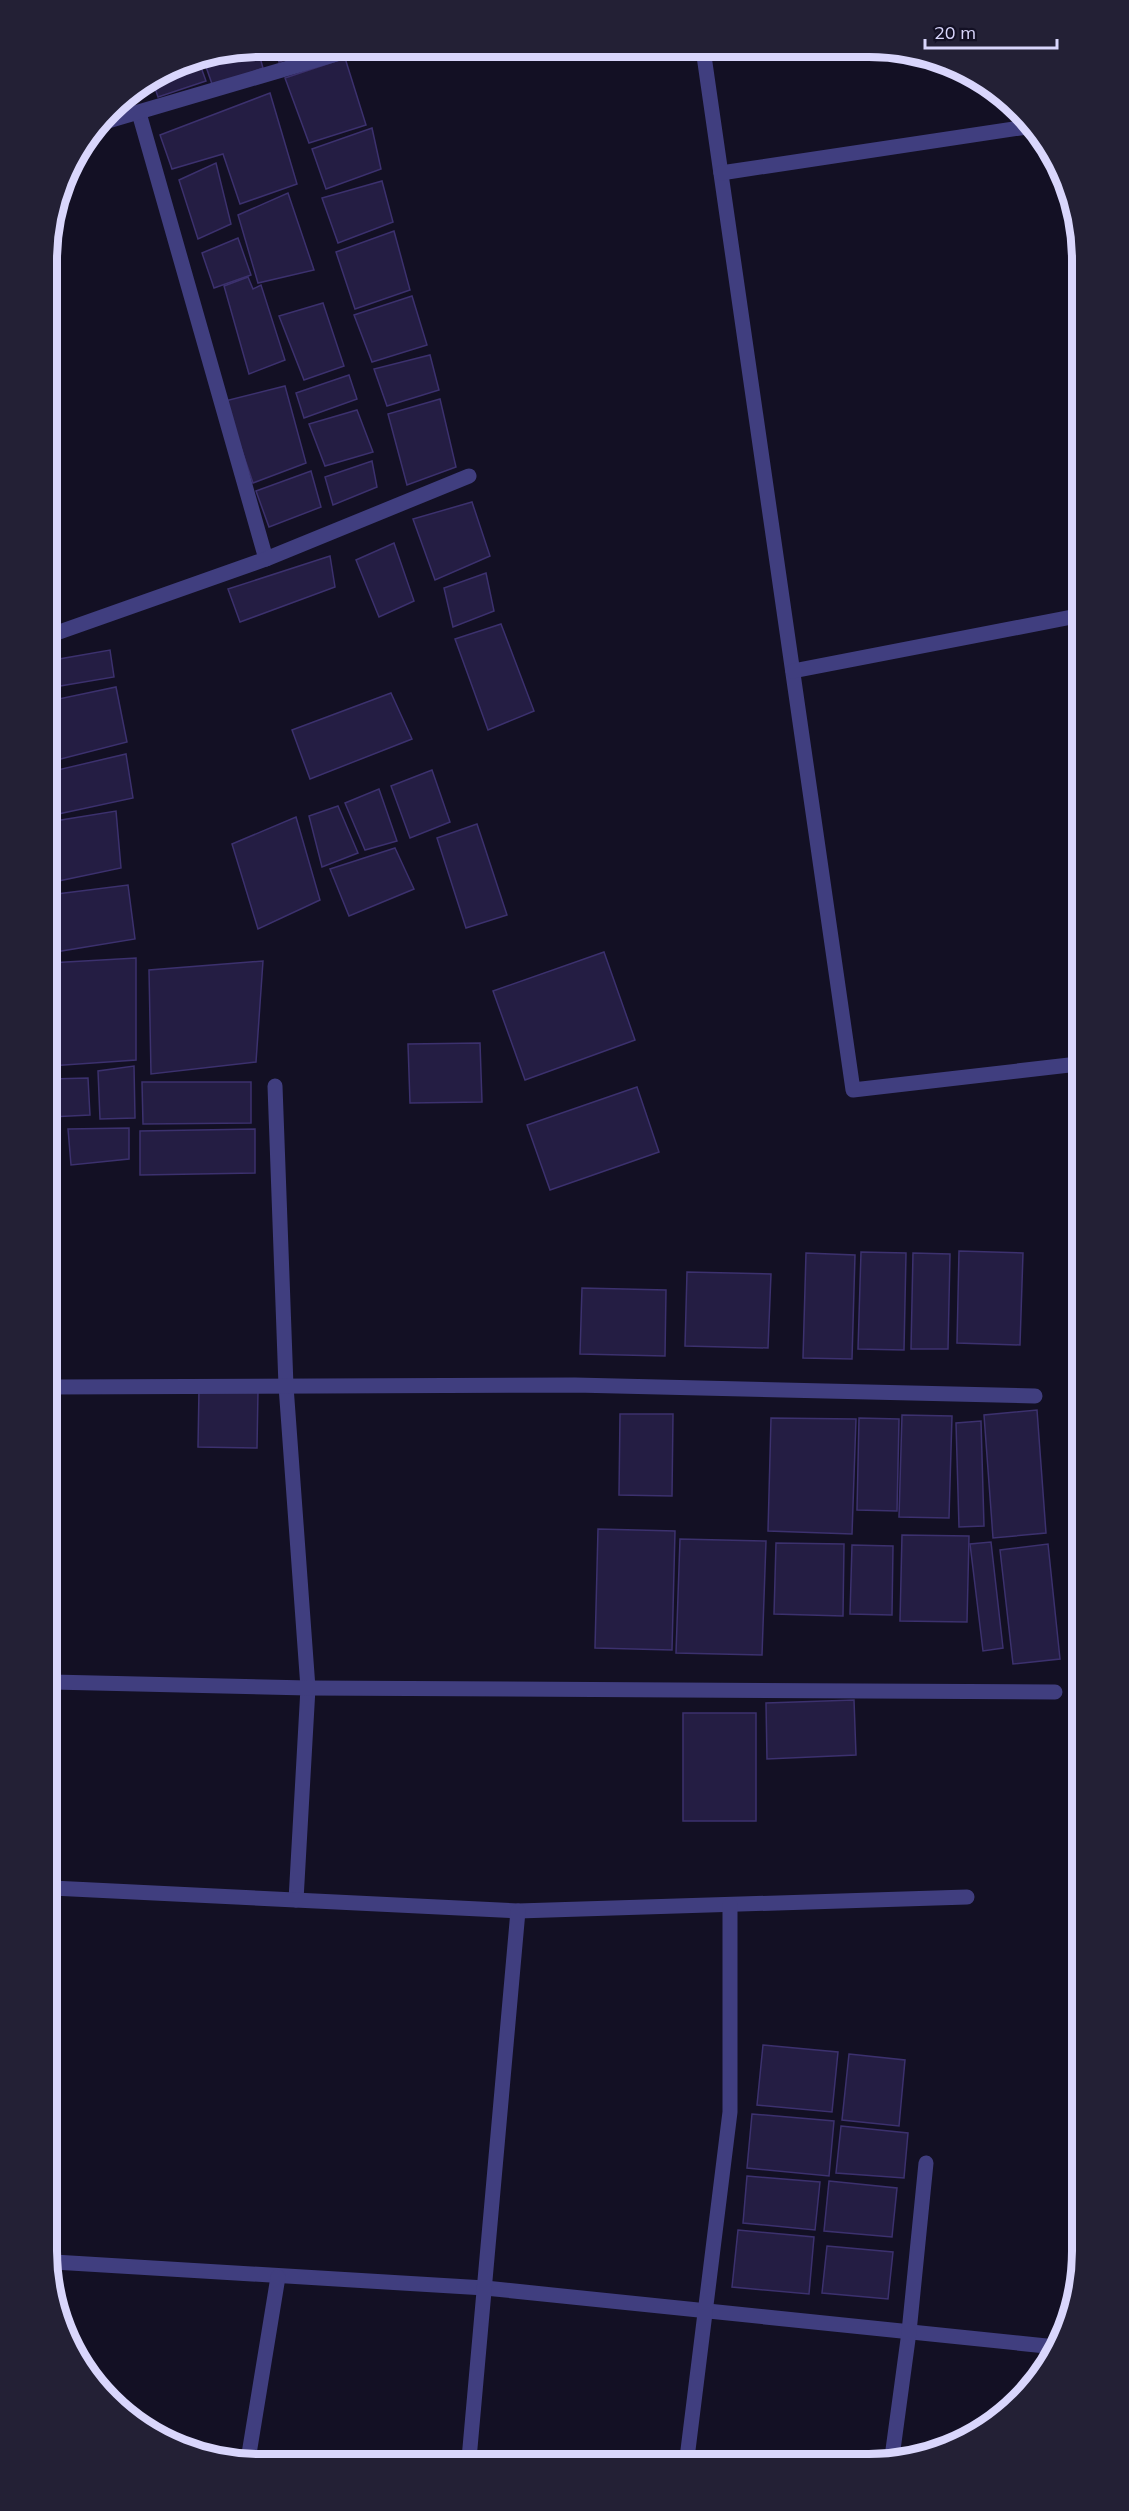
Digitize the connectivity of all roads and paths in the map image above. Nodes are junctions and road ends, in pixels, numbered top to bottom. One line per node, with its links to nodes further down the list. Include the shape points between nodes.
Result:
1 (327, 57): 3 (street)
2 (704, 57): 6 (street)
3 (139, 113): 4 (street); 8 (street)
4 (112, 120)
5 (1023, 127): 6 (street)
6 (721, 172): 11 (street)
7 (470, 476): 8 (street)
8 (266, 559): 10 (street)
9 (1072, 617): 11 (street)
10 (57, 633)
11 (793, 671): 12 (street, via 853,1090)
12 (1072, 1065)
13 (275, 1086): 14 (street)
14 (286, 1386): 15 (street); 16 (street, via 575,1385); 18 (street)
15 (57, 1387)
16 (1035, 1396)
17 (57, 1682): 18 (street)
18 (308, 1688): 19 (street); 22 (street)
19 (1055, 1692)
20 (57, 1888): 22 (street)
21 (967, 1897): 23 (street)
22 (296, 1900): 24 (street)
23 (730, 1905): 24 (street); 29 (street, via 730,2112)
24 (518, 1911): 28 (street)
25 (926, 2163): 30 (street)
26 (58, 2262): 27 (street)
27 (278, 2277): 28 (street); 33 (street)
28 (485, 2288): 29 (street); 34 (street)
29 (705, 2311): 30 (street); 35 (street)
30 (909, 2332): 31 (street); 32 (street)
31 (1048, 2346)
32 (893, 2452)
33 (249, 2454)
34 (469, 2454)
35 (687, 2454)

